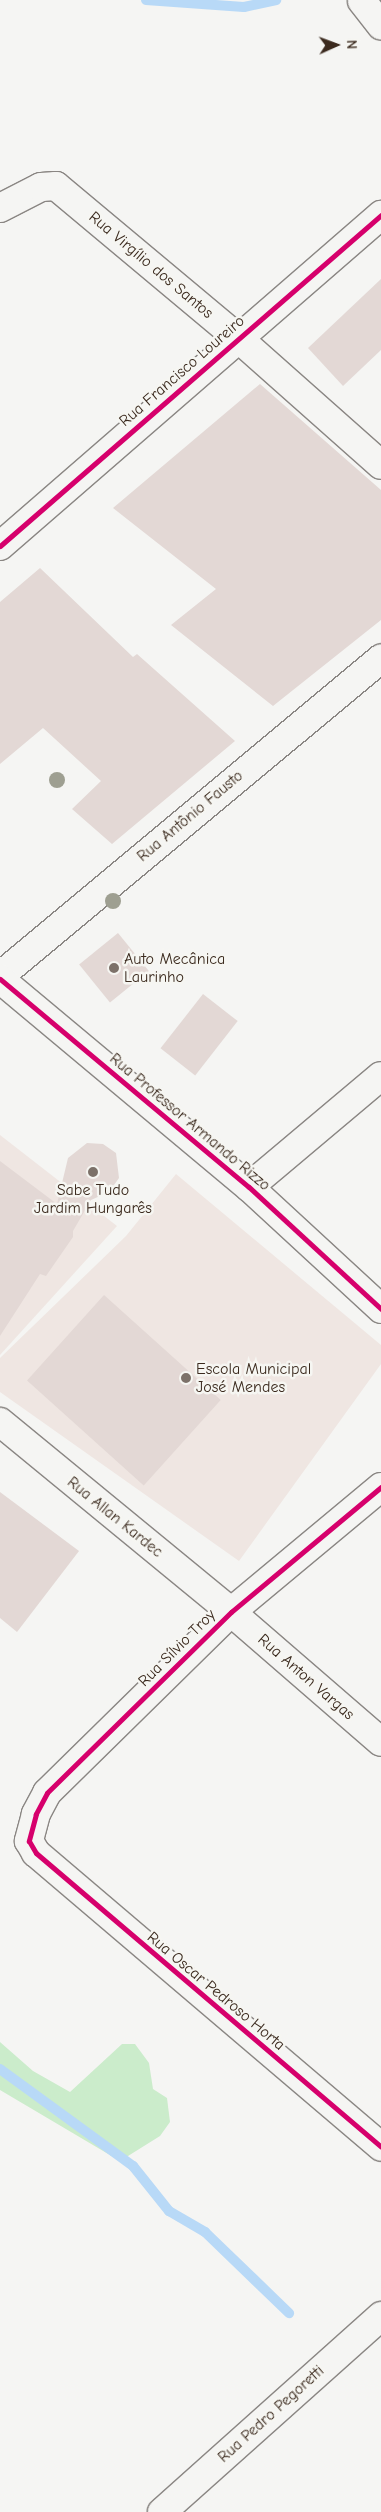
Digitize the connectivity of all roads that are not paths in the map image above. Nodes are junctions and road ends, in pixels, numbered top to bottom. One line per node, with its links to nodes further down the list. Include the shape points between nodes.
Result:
1 (362, 1): 2 (street)
2 (381, 25)
3 (0, 208): 5 (street, Rua Virgílio dos Santos, via 41,187 56,186)
4 (381, 215): 5 (street, Rua Francisco Loureiro)
5 (238, 338): 6 (street, Rua Virgílio dos Santos); 7 (street, Rua Francisco Loureiro)
6 (381, 465)
7 (0, 546)
8 (381, 658): 9 (street, Rua Antônio Fausto)
9 (0, 978): 11 (street, Rua Professor Armando Rizzo)
10 (381, 1076): 11 (street)
11 (248, 1187): 12 (street, Rua Professor Armando Rizzo)
12 (381, 1309)
13 (0, 1422): 15 (street, Rua Allan Kardec)
14 (381, 1487): 15 (street, Rua Sílvio Troy)
15 (231, 1612): 16 (street, Rua Anton Vargas); 17 (street, Rua Sílvio Troy, via 47,1793 32,1828 30,1841)
16 (381, 1742)
17 (36, 1853): 18 (street, Rua Oscar Pedroso Horta)
18 (381, 2147)
19 (381, 2316): 20 (street, Rua Pedro Pegoretti)
20 (162, 2512)

